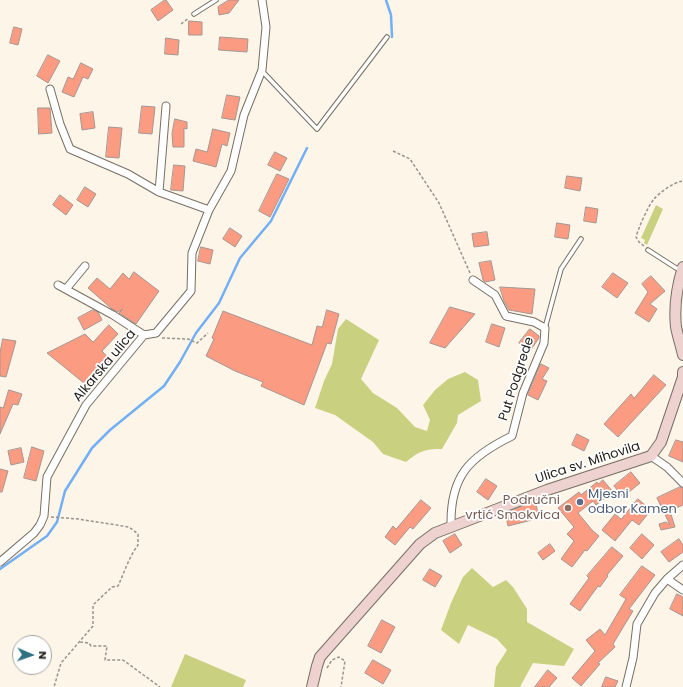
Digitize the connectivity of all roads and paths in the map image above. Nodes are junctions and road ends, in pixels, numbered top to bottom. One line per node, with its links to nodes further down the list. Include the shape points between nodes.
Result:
1 (216, 0): 3 (lane)
2 (262, 0): 6 (street, Alkarska ulica, via 266,27)
3 (194, 14): 4 (path)
4 (181, 24)
5 (387, 37): 6 (lane, via 316,129)
6 (262, 70): 12 (street, Alkarska ulica, via 244,115 231,171)
7 (50, 89): 11 (street, via 70,149 128,174)
8 (166, 106): 11 (street)
9 (393, 151): 17 (path, via 410,158 439,203)
10 (683, 181): 14 (path, via 675,182 654,199 637,231 636,237)
11 (159, 192): 12 (street)
12 (209, 210): 22 (street, Alkarska ulica, via 192,253 191,291 156,333)
13 (581, 239): 20 (lane, via 561,269)
14 (648, 250): 16 (lane, via 676,268)
15 (86, 266): 19 (street)
16 (683, 268): 23 (street, via 675,313)
17 (473, 280): 20 (street, Put Podgrede, via 495,295 506,316 534,322)
18 (58, 285): 19 (street)
19 (66, 289): 22 (street)
20 (545, 328): 28 (street, Put Podgrede, via 544,343 522,394 512,436 490,447 468,465 460,476 452,497)
21 (208, 333): 22 (path, via 197,343 188,339 165,339)
22 (148, 334): 29 (street, Alkarska ulica, via 86,405 47,477 44,516 40,525)
23 (683, 355)
24 (683, 372): 25 (street, Ulica sv. Mihovila, via 661,442)
25 (651, 456): 26 (street); 28 (street, Ulica sv. Mihovila, via 547,490)
26 (683, 483)
27 (55, 517): 33 (path, via 130,526 138,534 138,545 118,586 112,587 93,605 93,626)
28 (452, 526): 34 (street, Ulica sv. Mihovila, via 435,533 420,544 320,657)
29 (0, 562)
30 (683, 564): 31 (street)
31 (667, 579): 32 (street); 39 (street, via 655,593 637,624 634,658)
32 (683, 590)
33 (80, 642): 35 (path, via 61,663); 36 (path, via 91,646 107,646 105,660 123,660)
34 (314, 676): 37 (street, Ulica sv. Mihovila); 38 (path, via 323,673 332,660 339,657 345,661)
35 (54, 687)
36 (160, 687)
37 (312, 687)
38 (342, 687)
39 (626, 687)

